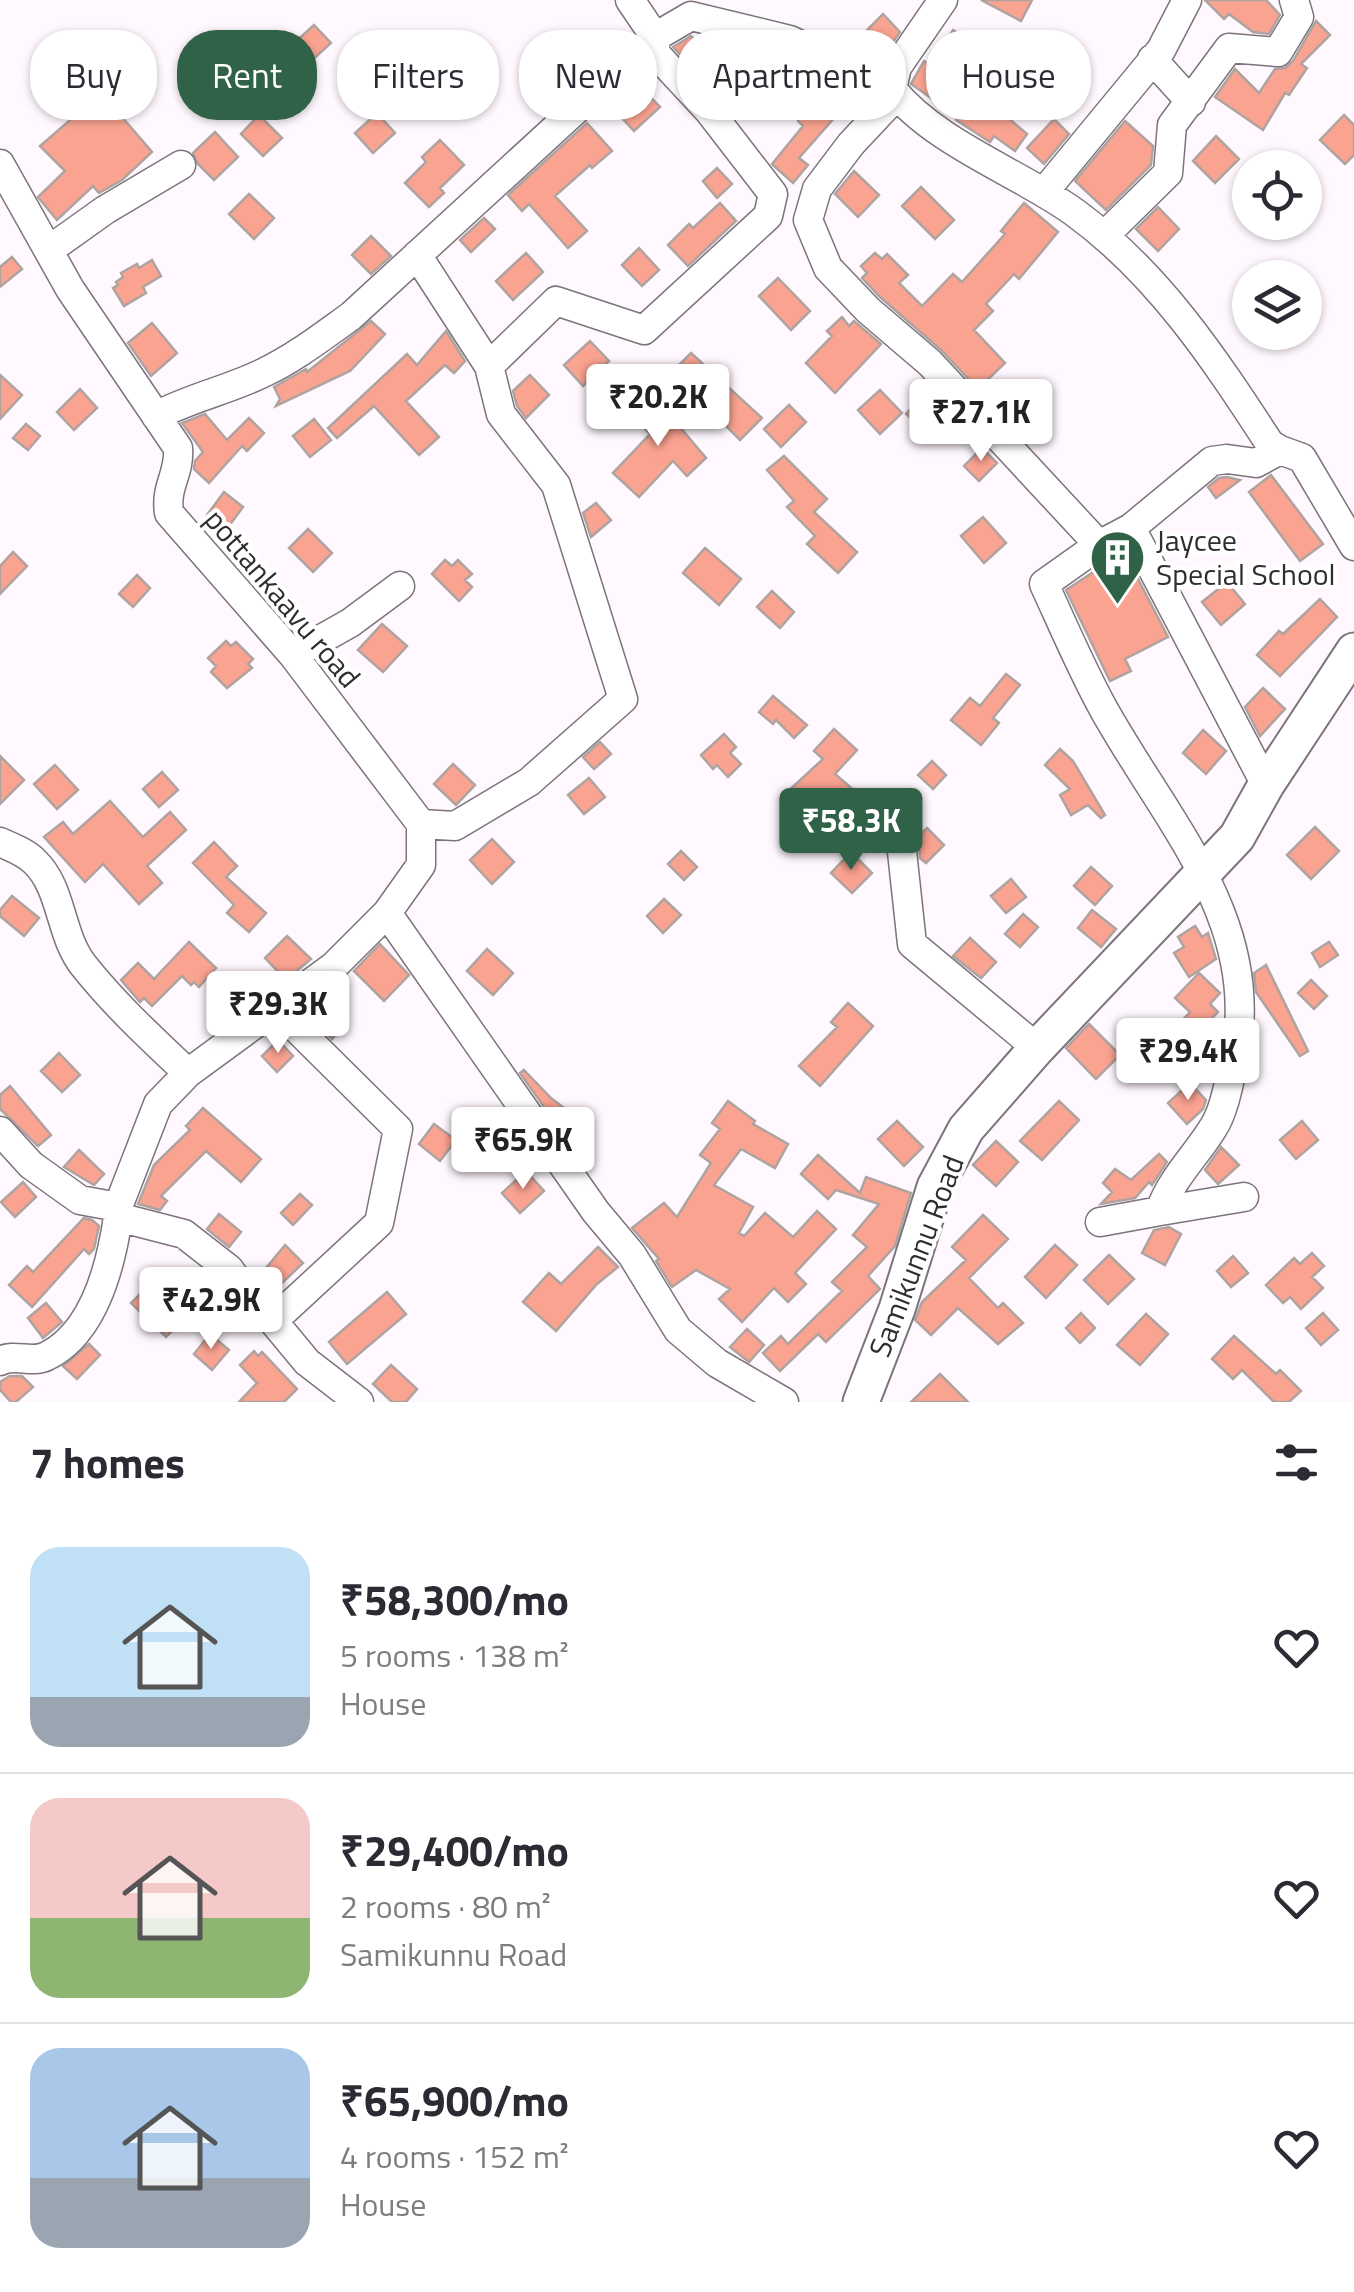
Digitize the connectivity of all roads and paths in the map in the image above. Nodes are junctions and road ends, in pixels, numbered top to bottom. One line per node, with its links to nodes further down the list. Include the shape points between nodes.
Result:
1 (630, 0): 5 (street)
2 (942, 0): 8 (street)
3 (1186, 0): 10 (street)
4 (1294, 0): 11 (street, via 1298,16 1278,52 1229,48)
5 (650, 30)
6 (749, 30): 7 (street, via 691,16)
7 (657, 36)
8 (906, 54)
9 (657, 55): 21 (street, via 773,194 768,216 644,330 556,301)
10 (1152, 59): 11 (street); 17 (street)
11 (1191, 102): 18 (street, via 1172,125 1168,173)
12 (906, 105): 17 (street, via 985,161)
13 (564, 120): 20 (street)
14 (870, 120): 25 (street, via 817,189 808,220 828,268 930,363)
15 (181, 166): 19 (street)
16 (3, 175): 19 (street, pottankaavu road)
17 (1044, 192): 18 (street)
18 (1104, 236): 23 (street, via 1192,327)
19 (49, 250): 22 (street, pottankaavu road)
20 (417, 255): 21 (street); 22 (street, via 306,350)
21 (490, 366): 31 (street, via 501,414 556,485 623,699 528,782 454,826)
22 (156, 416): 29 (street, pottankaavu road, via 178,448 180,468 166,492 169,513)
23 (1280, 450): 24 (street, via 1256,463 1212,462); 26 (street, via 1302,458)
24 (1131, 528): 25 (street); 30 (street)
25 (1099, 544): 34 (street, via 1044,584 1102,707)
26 (1354, 546)
27 (400, 586): 29 (street, via 350,624)
28 (1354, 651): 30 (main road, Samikunnu Road)
29 (293, 654): 31 (street, pottankaavu road)
30 (1266, 785): 34 (main road, Samikunnu Road, via 1237,837)
31 (420, 824): 35 (street, via 422,865)
32 (899, 824): 37 (street, via 912,944)
33 (0, 842): 38 (street, via 36,862 51,883 80,962)
34 (1204, 872): 37 (main road, Samikunnu Road); 42 (street, via 1235,956 1236,1052 1217,1124)
35 (388, 913): 36 (street); 48 (street, via 632,1255 678,1330 716,1362)
36 (293, 997): 38 (street); 44 (street, via 293,1024 398,1130 378,1224)
37 (1036, 1048): 46 (main road, Samikunnu Road, via 966,1129 935,1187)
38 (188, 1073): 41 (street, via 158,1104)
39 (0, 1131): 41 (street, via 80,1200)
40 (1244, 1197): 42 (street)
41 (118, 1212): 44 (street, via 184,1234 229,1269); 45 (street, via 106,1278 68,1341 37,1359)
42 (1160, 1212): 43 (street)
43 (1100, 1222)
44 (274, 1321): 47 (street, via 307,1362)
45 (0, 1360)
46 (865, 1400)
47 (359, 1402)
48 (784, 1402)

